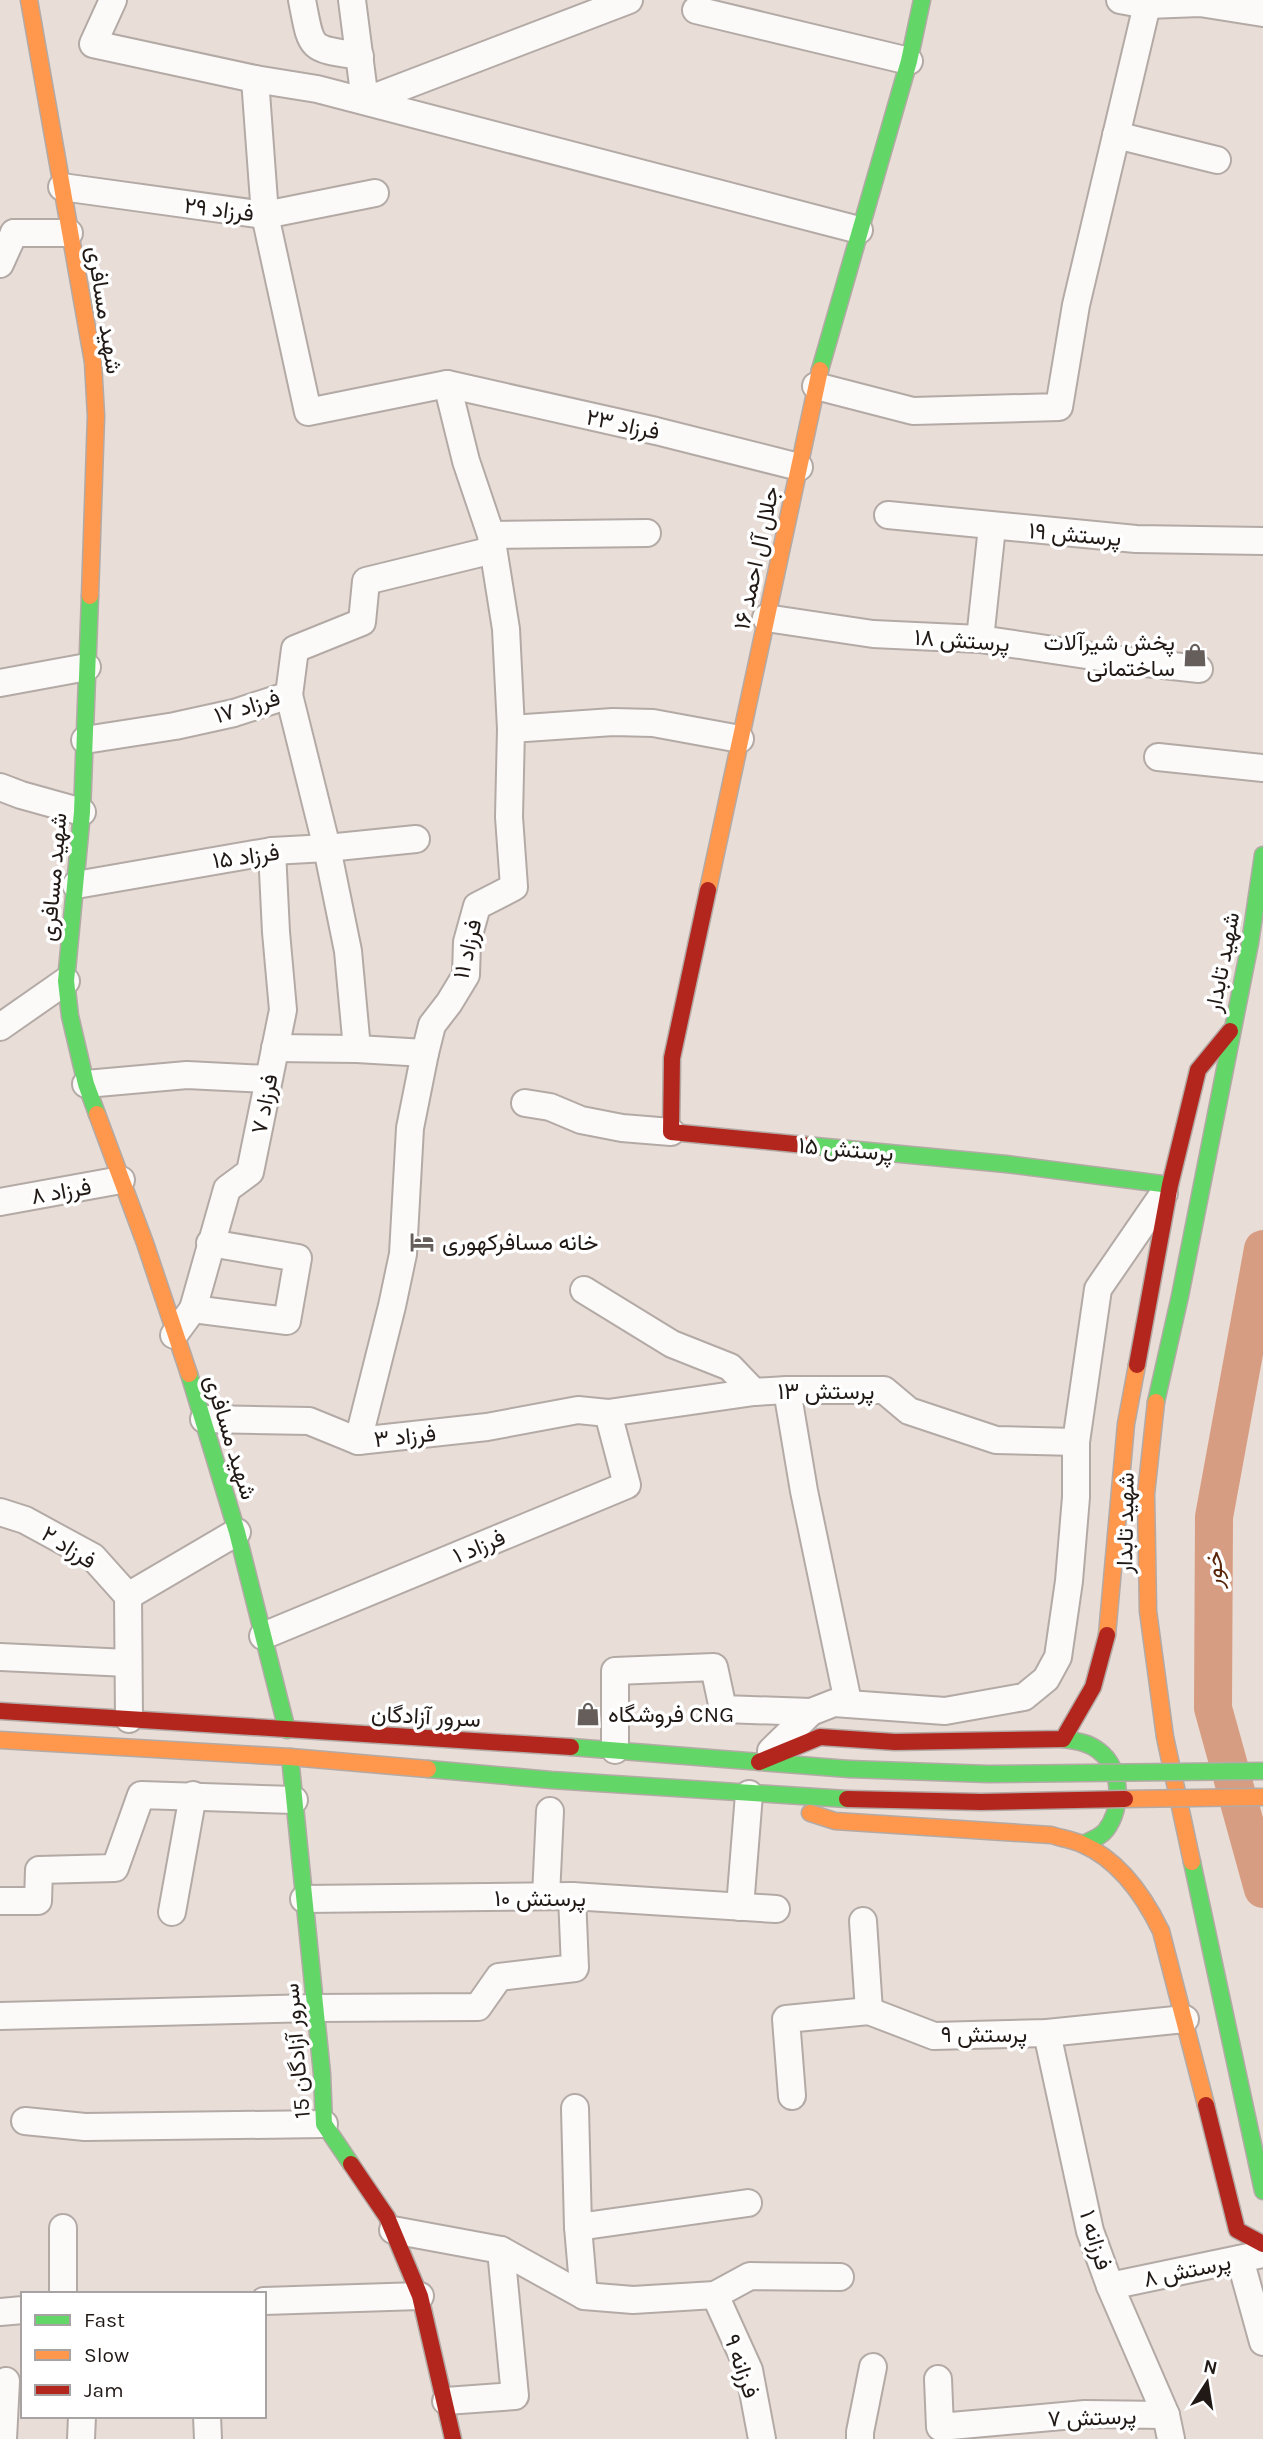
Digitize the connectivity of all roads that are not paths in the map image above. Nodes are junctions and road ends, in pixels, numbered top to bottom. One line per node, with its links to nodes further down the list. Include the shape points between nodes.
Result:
1 (29, 0): 17 (street, شهید مسافری)
2 (113, 0): 13 (street, via 93,44)
3 (302, 0): 11 (street, via 309,39 322,50)
4 (352, 0): 11 (street)
5 (629, 0): 14 (street)
6 (922, 0): 12 (street, جلال آل احمد ۱۶)
7 (1120, 0): 8 (street)
8 (1147, 5): 10 (street, via 1200,3); 15 (street)
9 (696, 10): 12 (street)
10 (1263, 13)
11 (360, 56): 14 (street)
12 (909, 61): 21 (street, جلال آل احمد ۱۶)
13 (255, 79): 14 (street); 19 (street)
14 (365, 101): 21 (street)
15 (1116, 135): 16 (street); 25 (street, via 1076,305 1059,407 913,411)
16 (1217, 160)
17 (62, 187): 19 (street, فرزاد ۲۹); 22 (street, شهید مسافری)
18 (375, 193): 19 (street, فرزاد ۲۹)
19 (265, 215): 24 (street, فرزاد ۲۳, via 308,412)
20 (7, 228): 22 (street); 23 (street)
21 (859, 230): 25 (street, جلال آل احمد ۱۶)
22 (69, 233): 34 (street, شهید مسافری, via 93,362 96,416)
23 (0, 264)
24 (447, 384): 26 (street, فرزاد ۲۳); 31 (street)
25 (816, 386): 26 (street, جلال آل احمد ۱۶)
26 (799, 467): 32 (street, جلال آل احمد ۱۶)
27 (888, 515): 28 (street, پرستش ۱۹)
28 (992, 527): 30 (street, پرستش ۱۹, via 1136,539); 33 (street)
29 (647, 533): 31 (street, فرزاد ۱۷)
30 (1263, 541)
31 (492, 543): 37 (street, فرزاد ۱۷, via 366,581 362,622 295,649); 38 (street, via 506,629)
32 (766, 618): 33 (street, پرستش ۱۸, via 873,634); 39 (street, جلال آل احمد ۱۶)
33 (980, 639): 35 (street, پرستش ۱۸)
34 (87, 667): 36 (street); 40 (street, شهید مسافری)
35 (1199, 669)
36 (0, 683)
37 (289, 695): 40 (street, فرزاد ۱۷, via 223,716); 46 (street)
38 (511, 729): 39 (street, via 653,723); 55 (street, فرزاد ۱۱, via 509,817 514,887 477,906 467,942 466,975 432,1025)
39 (740, 739): 59 (street, جلال آل احمد ۱۶, via 672,1058)
40 (85, 740): 44 (street, شهید مسافری)
41 (1158, 757): 42 (street)
42 (1263, 768)
43 (0, 787): 44 (street)
44 (82, 813): 49 (street, شهید مسافری)
45 (416, 839): 46 (street, فرزاد ۱۵)
46 (327, 848): 47 (street, فرزاد ۱۵); 54 (street, via 348,951)
47 (272, 850): 49 (street, فرزاد ۱۵); 53 (street, فرزاد ۷, via 283,1010)
48 (1263, 855): 52 (street, شهید تابدار)
49 (76, 885): 50 (street, شهید مسافری)
50 (66, 981): 51 (street); 57 (street, شهید مسافری)
51 (0, 1027)
52 (1233, 1027): 61 (street, via 1198,1070); 112 (street, شهید تابدار, via 1157,1390 1146,1494 1148,1611 1165,1737)
53 (275, 1048): 54 (street); 56 (street, فرزاد ۷)
54 (357, 1049): 55 (street)
55 (425, 1053): 71 (street, via 410,1128 403,1254)
56 (268, 1079): 57 (street, via 187,1075); 63 (street, فرزاد ۷, via 250,1172 227,1189)
57 (86, 1084): 60 (street, شهید مسافری)
58 (525, 1103): 59 (street, پرستش ۱۵, via 591,1122)
59 (671, 1132): 61 (street, پرستش ۱۵, via 1006,1164)
60 (121, 1180): 62 (street, فرزاد ۸); 66 (street, شهید مسافری)
61 (1170, 1185): 72 (street, via 1098,1289); 84 (street, via 1126,1424 1108,1630 1093,1687)
62 (0, 1202)
63 (210, 1243): 65 (street, فرزاد ۷); 65 (street, via 298,1258 288,1321)
64 (583, 1290): 68 (street, via 672,1344 730,1367)
65 (193, 1309): 66 (street, فرزاد ۷)
66 (174, 1335): 70 (street, شهید مسافری)
67 (787, 1390): 68 (street, پرستش ۱۳); 72 (street, پرستش ۱۳, via 884,1390 909,1411 996,1440); 79 (street)
68 (754, 1392): 69 (street, پرستش ۱۳)
69 (608, 1413): 71 (street, فرزاد ۳, via 578,1410 487,1427); 76 (street, فرزاد ۱, via 627,1485)
70 (204, 1419): 71 (street, فرزاد ۳, via 309,1421); 74 (street, شهید مسافری)
71 (358, 1441)
72 (1076, 1442): 79 (street, via 1069,1581 1058,1657 1046,1679 1024,1697 945,1710)
73 (0, 1512): 75 (street, فرزاد ۲, via 25,1520 93,1557)
74 (237, 1532): 75 (street); 76 (street, شهید مسافری)
75 (128, 1596): 78 (street)
76 (263, 1636): 83 (street, شهید مسافری)
77 (0, 1657): 78 (street)
78 (128, 1663): 82 (street)
79 (848, 1702): 81 (street)
80 (0, 1711): 82 (street, سرور آزادگان)
81 (810, 1712): 86 (street, via 723,1709 714,1667 615,1671); 88 (street)
82 (129, 1719): 83 (street, سرور آزادگان)
83 (287, 1730): 86 (street, سرور آزادگان)
84 (1063, 1739): 88 (street, via 895,1742 820,1737); 95 (street, via 1090,1745 1110,1761 1118,1786 1114,1815 1105,1832)
85 (0, 1740): 87 (street)
86 (615, 1750): 88 (street, سرور آزادگان)
87 (290, 1757): 90 (street); 93 (street, سرور آزادگان 15)
88 (759, 1762): 89 (street, سرور آزادگان, bridge, via 988,1774)
89 (1263, 1771)
90 (749, 1794): 92 (street, bridge, via 981,1802); 95 (street, via 835,1821 1051,1835); 99 (street)
91 (192, 1795): 93 (street); 98 (street, via 141,1795 115,1868 39,1870 38,1901); 101 (street)
92 (1263, 1797)
93 (294, 1801): 97 (street, سرور آزادگان 15)
94 (550, 1811): 96 (street)
95 (1083, 1844): 106 (street, via 1121,1870 1150,1909 1169,1955)
96 (559, 1896): 97 (street, پرستش ۱۰); 99 (street, پرستش ۱۰); 103 (street, via 575,1968 499,1977 478,2007)
97 (304, 1899): 103 (street, سرور آزادگان 15)
98 (0, 1901)
99 (740, 1907): 100 (street, پرستش ۱۰)
100 (776, 1909)
101 (172, 1912)
102 (863, 1921): 104 (street)
103 (316, 2008): 105 (street); 111 (street, سرور آزادگان 15)
104 (869, 2011): 107 (street, پرستش ۹, via 934,2036); 108 (street, پرستش ۹, via 786,2019)
105 (0, 2016)
106 (1185, 2019): 107 (street, پرستش ۹); 117 (street, via 1237,2230)
107 (1047, 2033): 121 (street, فرزانه ۱, via 1090,2231)
108 (792, 2096)
109 (575, 2108): 114 (street)
110 (25, 2121): 111 (street, via 85,2127)
111 (324, 2123): 116 (street, سرور آزادگان 15)
112 (1263, 2190)
113 (748, 2203): 114 (street)
114 (578, 2227): 125 (street)
115 (63, 2228): 122 (street)
116 (393, 2230): 118 (street); 124 (street, سرور آزادگان 15)
117 (1263, 2244)
118 (501, 2250): 125 (street); 133 (street, via 515,2396)
119 (1252, 2256): 121 (street, پرستش ۸); 129 (street)
120 (840, 2277): 123 (street, via 750,2276)
121 (1110, 2286): 138 (street, فرزانه ۱)
122 (63, 2292)
123 (715, 2295): 125 (street, via 632,2300); 143 (street, فرزانه ۹, via 748,2370)
124 (420, 2296): 126 (street); 133 (street, سرور آزادگان 15)
125 (584, 2296)
126 (266, 2301)
127 (21, 2310): 128 (street)
128 (0, 2312)
129 (1263, 2342)
130 (873, 2367): 144 (street)
131 (938, 2379): 137 (street, پرستش ۷, via 940,2427)
132 (6, 2381): 134 (street)
133 (446, 2401): 142 (street, سرور آزادگان 15)
134 (2, 2412): 139 (street)
135 (82, 2418): 140 (street)
136 (207, 2418): 141 (street)
137 (1085, 2426): 138 (street, پرستش ۷)
138 (1168, 2427)
139 (3, 2439)
140 (81, 2439)
141 (208, 2439)
142 (453, 2439)
143 (762, 2439)
144 (860, 2439)

